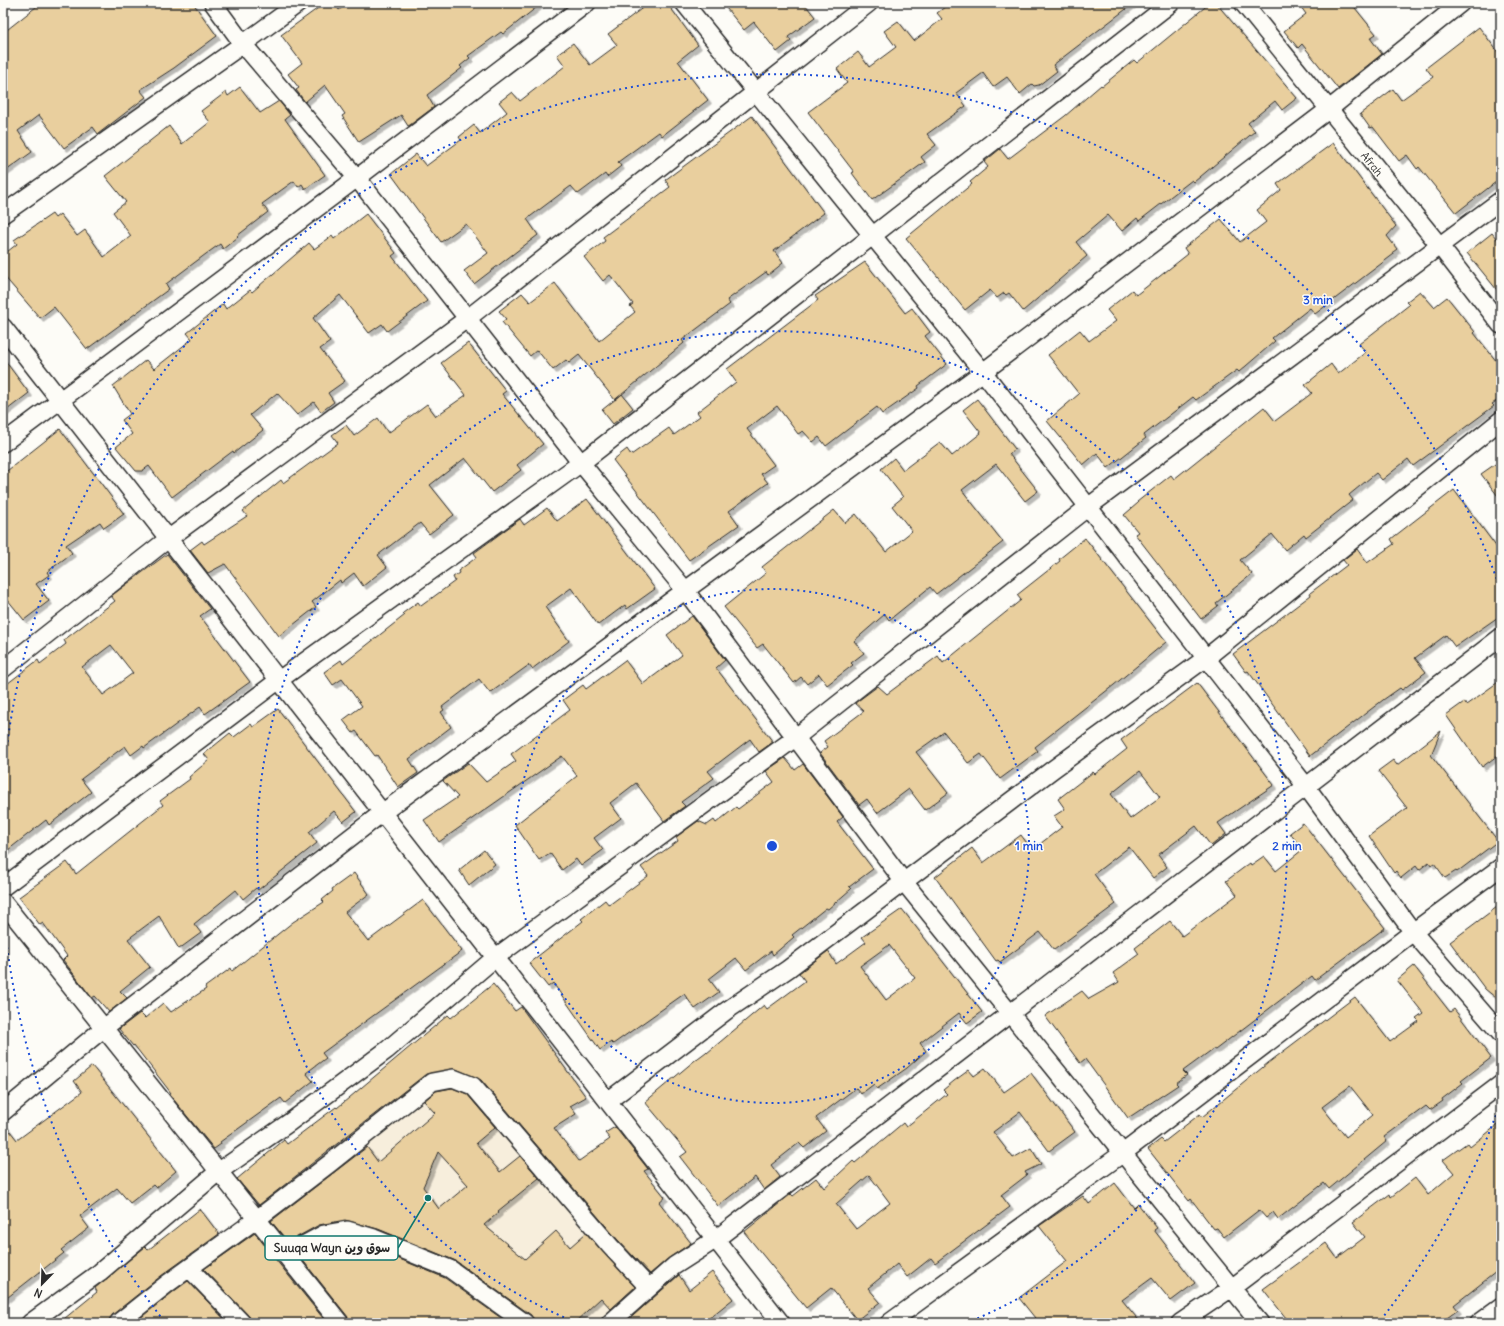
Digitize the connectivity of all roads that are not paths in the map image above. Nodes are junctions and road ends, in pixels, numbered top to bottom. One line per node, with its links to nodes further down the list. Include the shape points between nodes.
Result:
1 (214, 3): 9 (street)
2 (299, 3): 9 (street)
3 (587, 3): 12 (street)
4 (684, 3): 10 (street)
5 (869, 3): 10 (street)
6 (1171, 3): 15 (street)
7 (1243, 3): 11 (street, Afrah)
8 (1461, 3): 11 (street)
9 (243, 44): 12 (street); 14 (street)
10 (755, 92): 15 (street); 17 (street)
11 (1328, 110): 16 (street, Afrah); 20 (street)
12 (357, 178): 17 (street); 21 (street)
13 (1501, 200): 16 (street)
14 (3, 214)
15 (873, 236): 20 (street); 24 (street)
16 (1439, 245): 18 (street, Afrah); 25 (street)
17 (468, 318): 24 (street); 26 (street)
18 (1501, 326)
19 (3, 327): 21 (street)
20 (983, 372): 25 (street); 27 (street)
21 (61, 401): 23 (street); 26 (street)
22 (1501, 420): 29 (street)
23 (3, 443)
24 (581, 463): 27 (street); 31 (street)
25 (1088, 507): 29 (street); 32 (street)
26 (168, 539): 30 (street); 31 (street)
27 (685, 590): 32 (street); 34 (street)
28 (1501, 637): 33 (street)
29 (1206, 658): 33 (street); 36 (street)
30 (3, 669)
31 (279, 680): 34 (street); 37 (street)
32 (795, 738): 36 (street); 40 (street)
33 (1305, 785): 39 (street); 41 (street)
34 (382, 813): 40 (street); 42 (street)
35 (1501, 867): 39 (street)
36 (904, 882): 41 (street); 45 (street, via 788,969 726,1011)
37 (3, 887)
38 (3, 902): 42 (street)
39 (1413, 932): 43 (street); 47 (street)
40 (496, 957): 45 (street); 48 (street, via 387,1050)
41 (1010, 1012): 47 (street); 50 (street)
42 (104, 1028): 46 (street); 48 (street)
43 (1501, 1034)
44 (1501, 1084): 53 (street)
45 (608, 1101): 50 (street)
46 (3, 1112)
47 (1122, 1153): 53 (street); 63 (street)
48 (218, 1172): 49 (street); 56 (street, via 100,1272)
49 (257, 1219): 51 (street); 52 (street); 54 (street, via 432,1082 454,1078 474,1086 610,1246)
50 (716, 1239): 54 (street, via 674,1266); 62 (street)
51 (286, 1255): 59 (street); 60 (street, via 324,1234 347,1230 374,1238 450,1269)
52 (189, 1268): 57 (street); 58 (street)
53 (1233, 1287): 64 (street); 65 (street)
54 (650, 1288): 61 (street)
55 (1501, 1307): 66 (street)
56 (30, 1323)
57 (118, 1323)
58 (242, 1323)
59 (340, 1323)
60 (525, 1323)
61 (610, 1323)
62 (781, 1323)
63 (889, 1323)
64 (1180, 1323)
65 (1260, 1323)
66 (1479, 1323)

